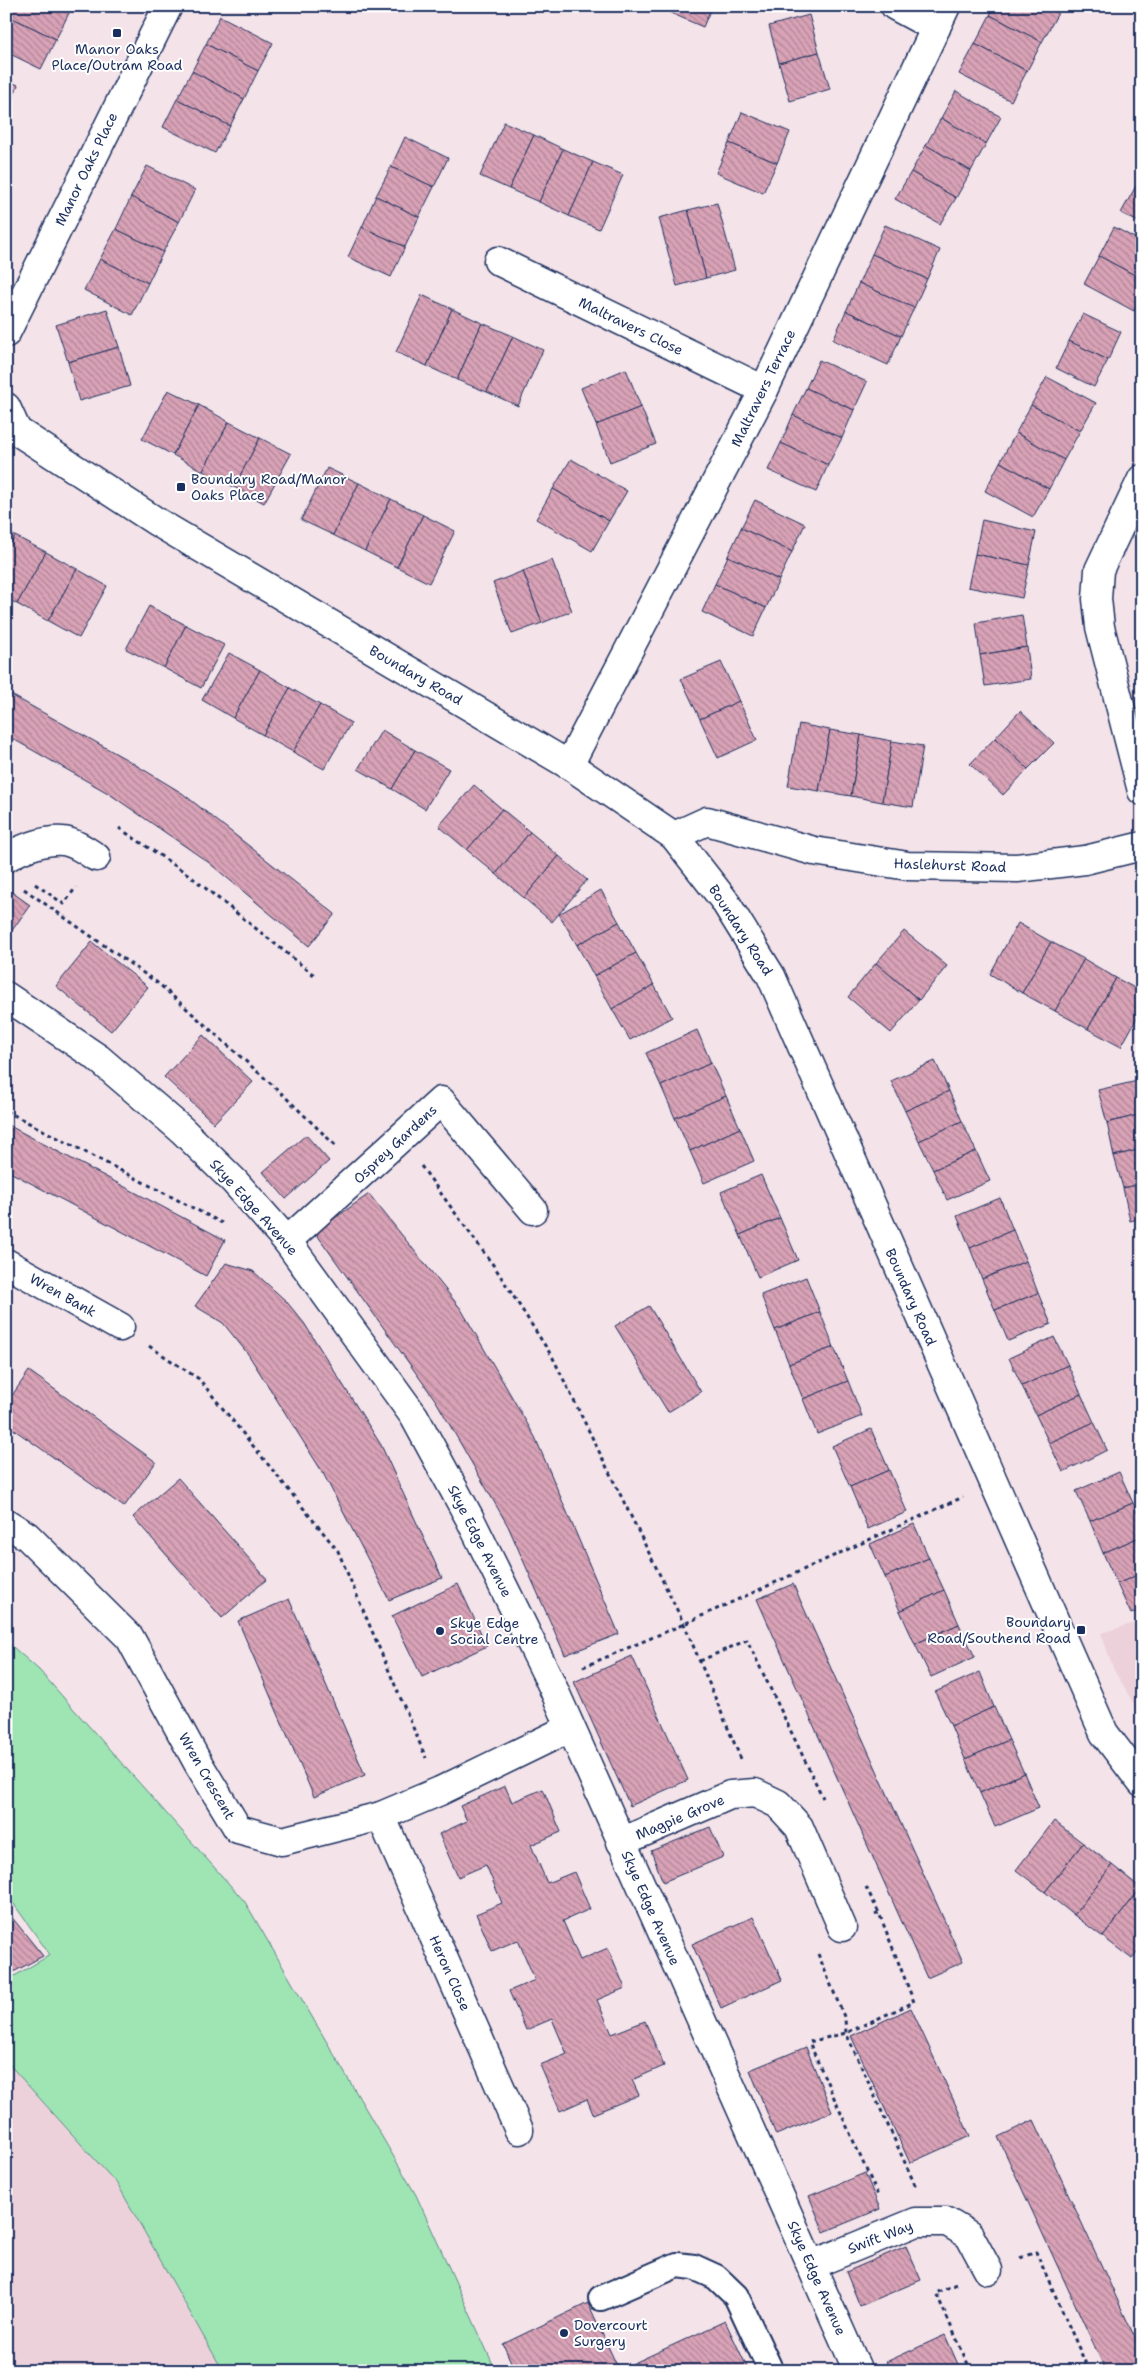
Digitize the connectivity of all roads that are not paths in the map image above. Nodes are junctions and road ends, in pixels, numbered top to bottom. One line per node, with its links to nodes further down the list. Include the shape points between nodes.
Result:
1 (168, 6): 5 (street, Manor Oaks Place)
2 (895, 6): 3 (street)
3 (941, 17): 6 (street, Maltravers Terrace)
4 (498, 261): 6 (street, Maltravers Close)
5 (6, 333)
6 (764, 390): 9 (street, Maltravers Terrace)
7 (6, 407): 9 (street, Boundary Road, via 16,431 157,522)
8 (1142, 479): 10 (street, via 1099,570 1097,599 1100,627)
9 (569, 765): 11 (street, Boundary Road)
10 (1142, 791)
11 (674, 836): 12 (street, Haslehurst Road, via 707,821 814,851 908,866 1017,868 1085,860); 22 (street, Boundary Road, via 724,900 771,976 1104,1733)
12 (1142, 846)
13 (96, 857): 14 (street, via 70,842 47,842 18,850)
14 (6, 858)
15 (6, 996): 17 (street, Skye Edge Avenue, via 98,1058 182,1130 234,1181)
16 (533, 1210): 17 (street, Osprey Gardens, via 441,1101)
17 (287, 1241): 21 (street, Skye Edge Avenue, via 414,1416 470,1517)
18 (6, 1263): 19 (street, Wren Bank)
19 (120, 1327)
20 (6, 1523): 23 (street, Wren Crescent, via 27,1536 130,1638 238,1829 282,1841)
21 (570, 1728): 23 (street, Wren Crescent); 24 (street, Skye Edge Avenue)
22 (1142, 1782)
23 (381, 1816): 26 (street, Heron Close)
24 (621, 1842): 25 (street, Magpie Grove, via 730,1795 755,1793 778,1804 799,1828); 27 (street, Skye Edge Avenue)
25 (842, 1927)
26 (519, 2130)
27 (811, 2264): 28 (street, Swift Way, via 916,2222 947,2222 969,2235); 31 (street, Skye Edge Avenue)
28 (988, 2270)
29 (601, 2298): 30 (lane, via 676,2265 694,2267 716,2277 736,2296)
30 (772, 2371)
31 (858, 2371)

